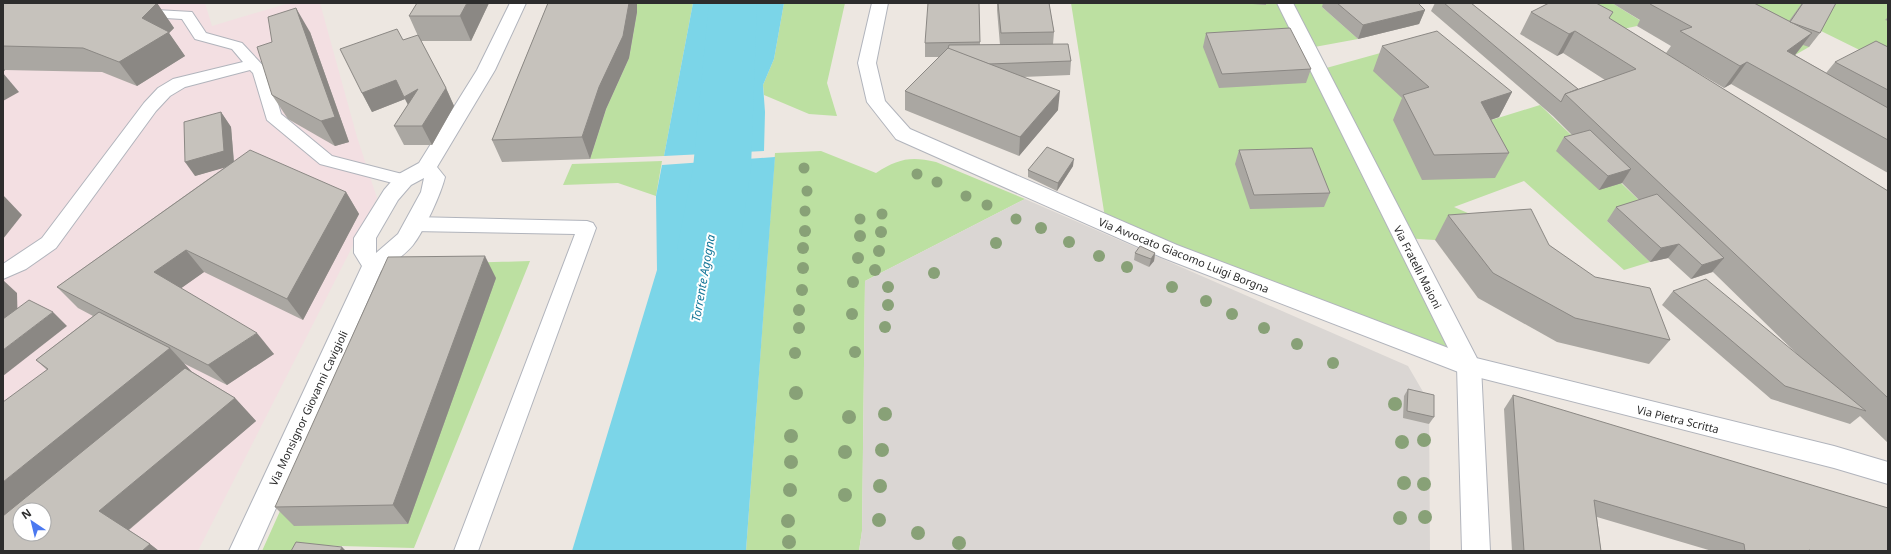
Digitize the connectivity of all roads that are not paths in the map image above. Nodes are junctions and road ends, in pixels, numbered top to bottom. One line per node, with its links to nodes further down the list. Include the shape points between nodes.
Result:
1 (518, 3): 6 (street, via 486,70)
2 (880, 3): 11 (street, Via Avvocato Giacomo Luigi Borgna, via 867,63 876,102 903,134 1154,245)
3 (1285, 3): 11 (street, Via Fratelli Maioni)
4 (125, 13): 5 (lane, via 187,15 200,36 237,46)
5 (254, 64): 7 (lane, via 261,72 272,116 326,160); 10 (lane, via 179,83 164,92 150,107 49,243)
6 (426, 168): 7 (street); 8 (street, Via Monsignor Giovanni Cavigioli, via 435,177 431,192)
7 (404, 180): 9 (street, via 391,194 365,238 366,253)
8 (413, 224): 9 (street, Via Monsignor Giovanni Cavigioli, via 406,239); 14 (lane, via 587,228)
9 (373, 266): 13 (street, Via Monsignor Giovanni Cavigioli)
10 (3, 272)
11 (1468, 366): 12 (street, Via Pietra Scritta, via 1834,457); 15 (street, Via Fratelli Maioni)
12 (1888, 473)
13 (242, 551)
14 (466, 551)
15 (1476, 551)

